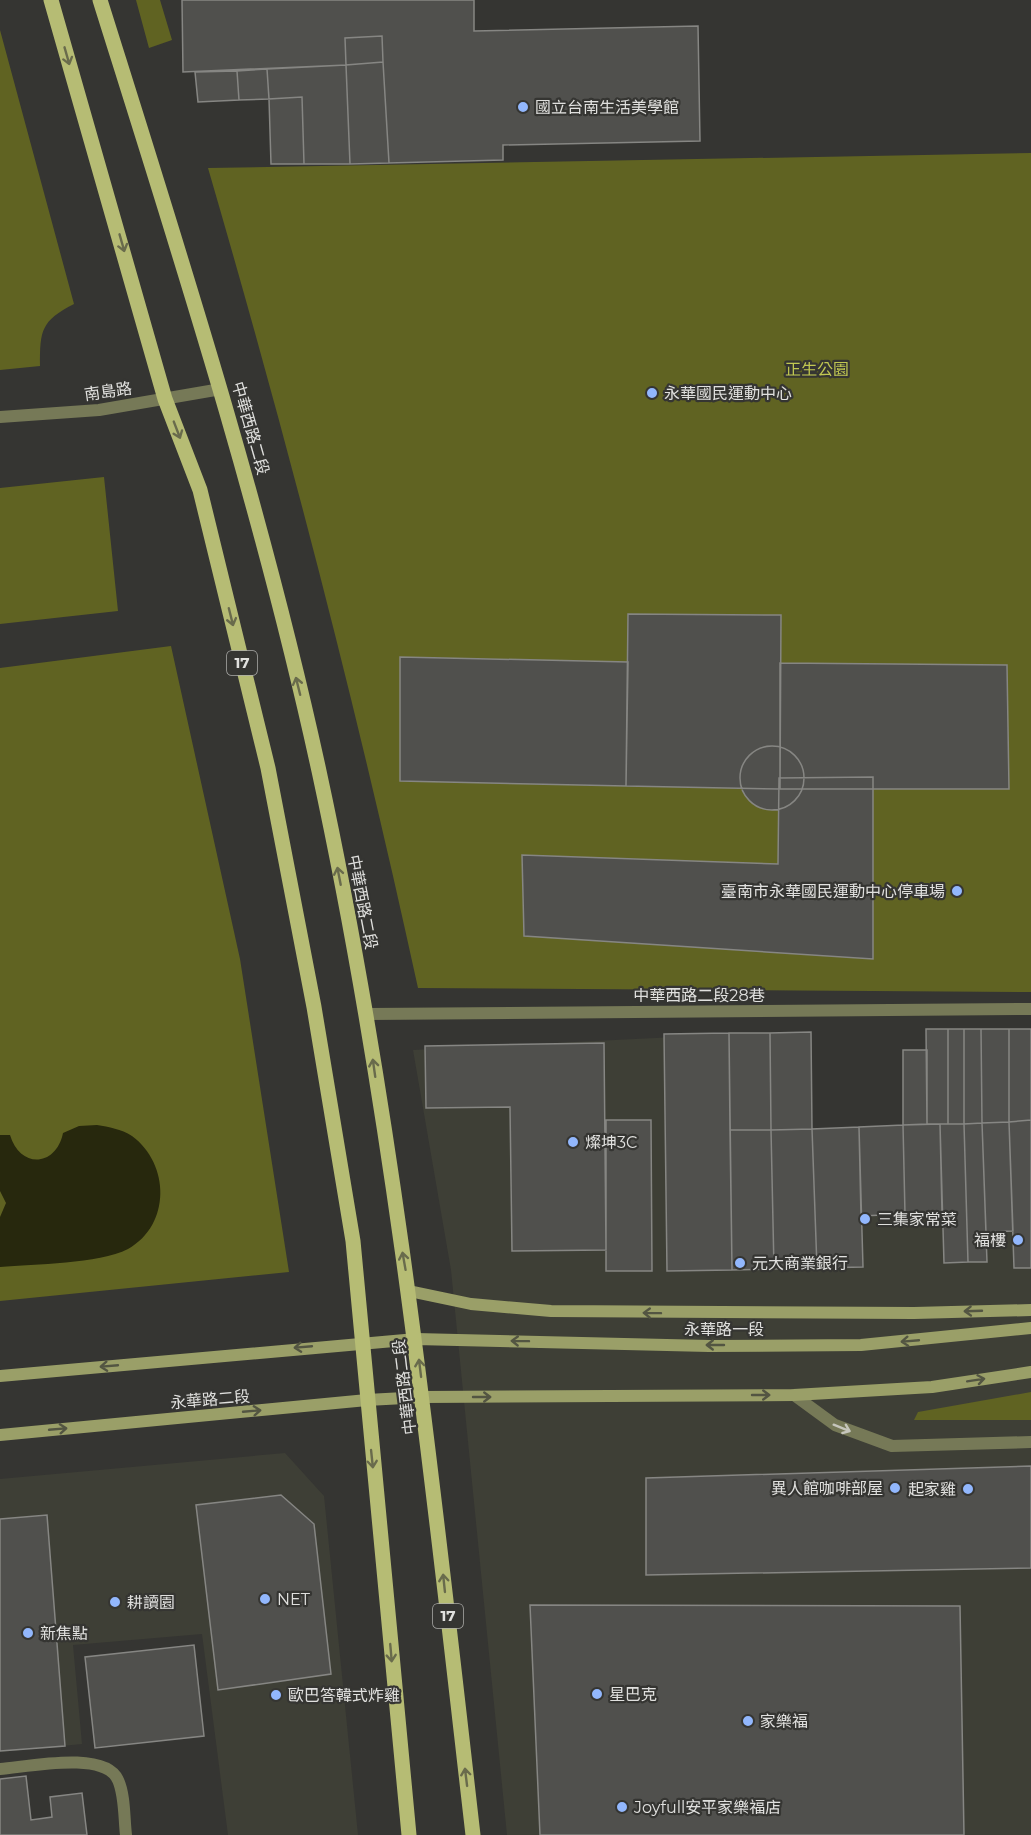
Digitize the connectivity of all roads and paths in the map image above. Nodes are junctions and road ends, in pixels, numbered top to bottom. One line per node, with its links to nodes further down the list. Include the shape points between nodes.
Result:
1 (51, 0): 4 (main road, 17, one-way to 4)
2 (100, 0): 3 (main road, 中華西路二段 / 17)
3 (221, 389): 4 (street, 南島路); 7 (main road, 中華西路二段 / 17, one-way to 3, via 318,770 247,478)
4 (165, 399): 5 (street, 南島路, via 99,410); 12 (main road, 17, one-way to 12, via 200,490 268,768 314,1007 353,1241)
5 (0, 417)
6 (1031, 1009): 7 (street, 中華西路二段28巷)
7 (367, 1014): 8 (main road, 中華西路二段 / 17, one-way to 7)
8 (409, 1291): 9 (street, one-way to 8, via 550,1311 471,1304); 11 (main road, 中華西路二段 / 17)
9 (1031, 1310)
10 (1031, 1328): 11 (street, 永華路一段, one-way to 11, via 861,1345 709,1346)
11 (416, 1339): 12 (street); 16 (main road, 中華西路二段 / 17, one-way to 11)
12 (362, 1342): 14 (street, one-way to 14); 17 (main road, 17)
13 (1031, 1372): 15 (street, one-way to 13, via 932,1387)
14 (0, 1376)
15 (794, 1395): 16 (street, one-way to 15); 19 (street, one-way to 19, via 835,1425 892,1446)
16 (423, 1397): 17 (street, 永華路二段); 23 (main road, 中華西路二段 / 17, one-way to 16)
17 (367, 1400): 18 (street, 永華路二段, one-way to 17); 22 (main road, 17, one-way to 22)
18 (0, 1435)
19 (1031, 1442)
20 (0, 1769): 21 (street, via 88,1761 105,1767 118,1779)
21 (126, 1835)
22 (409, 1835)
23 (473, 1835)

